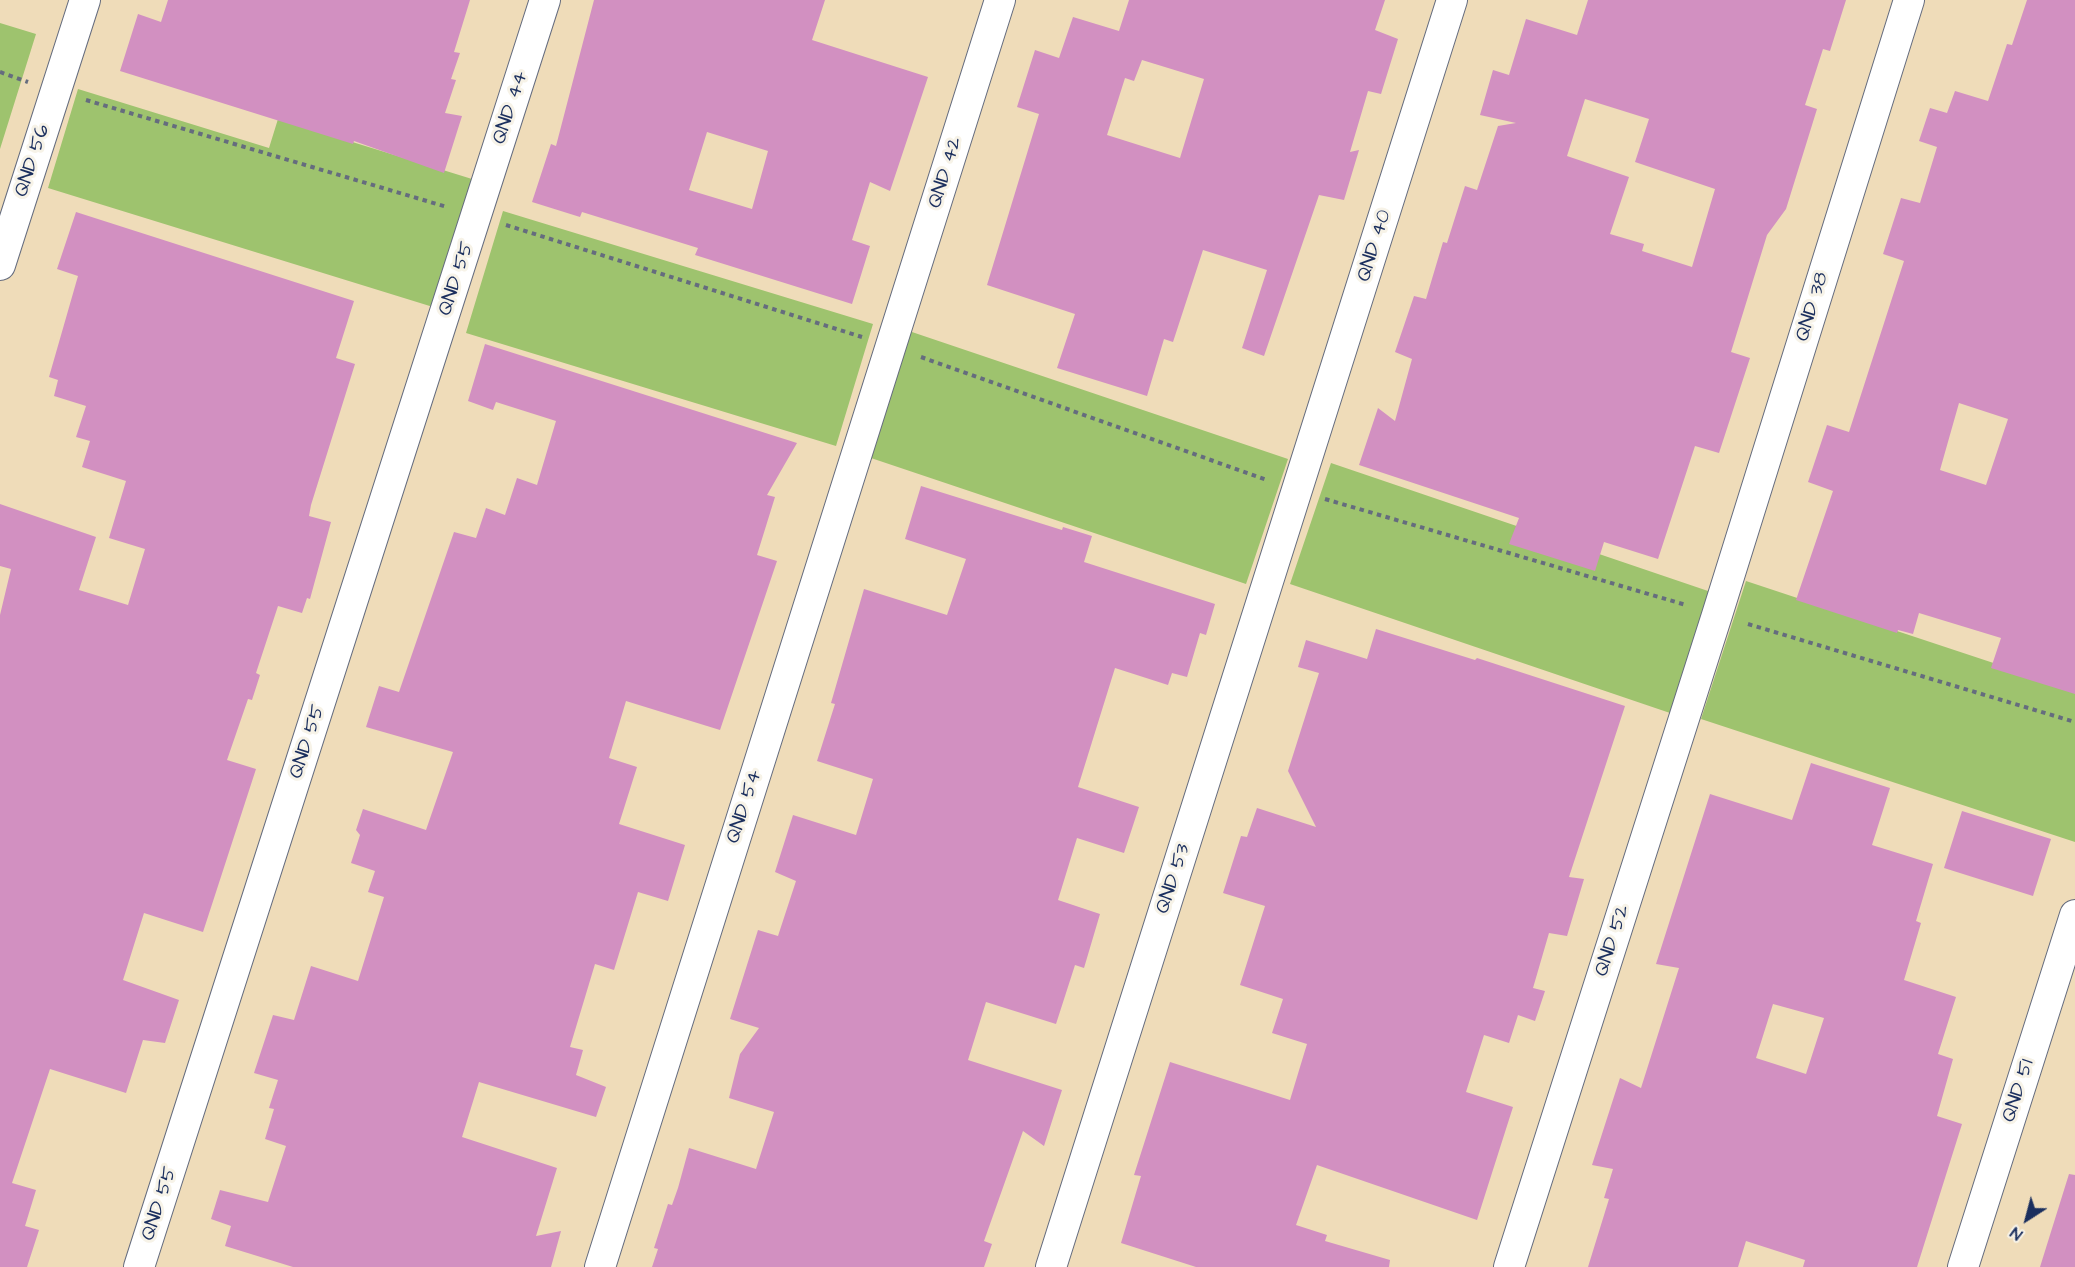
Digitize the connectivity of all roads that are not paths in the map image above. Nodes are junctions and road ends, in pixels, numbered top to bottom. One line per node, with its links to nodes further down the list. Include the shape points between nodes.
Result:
1 (85, 0): 7 (street, QND 56)
2 (545, 0): 6 (street, QND 44)
3 (1000, 0): 8 (street, QND 42)
4 (1452, 0): 9 (street, QND 40)
5 (1909, 0): 10 (street, QND 38)
6 (477, 216): 12 (street, QND 55)
7 (0, 266)
8 (891, 346): 13 (street, QND 54)
9 (1298, 491): 14 (street, QND 53)
10 (1717, 615): 15 (street, QND 52)
11 (2075, 915): 16 (street, QND 51)
12 (140, 1267)
13 (600, 1267)
14 (1051, 1267)
15 (1509, 1267)
16 (1963, 1267)

